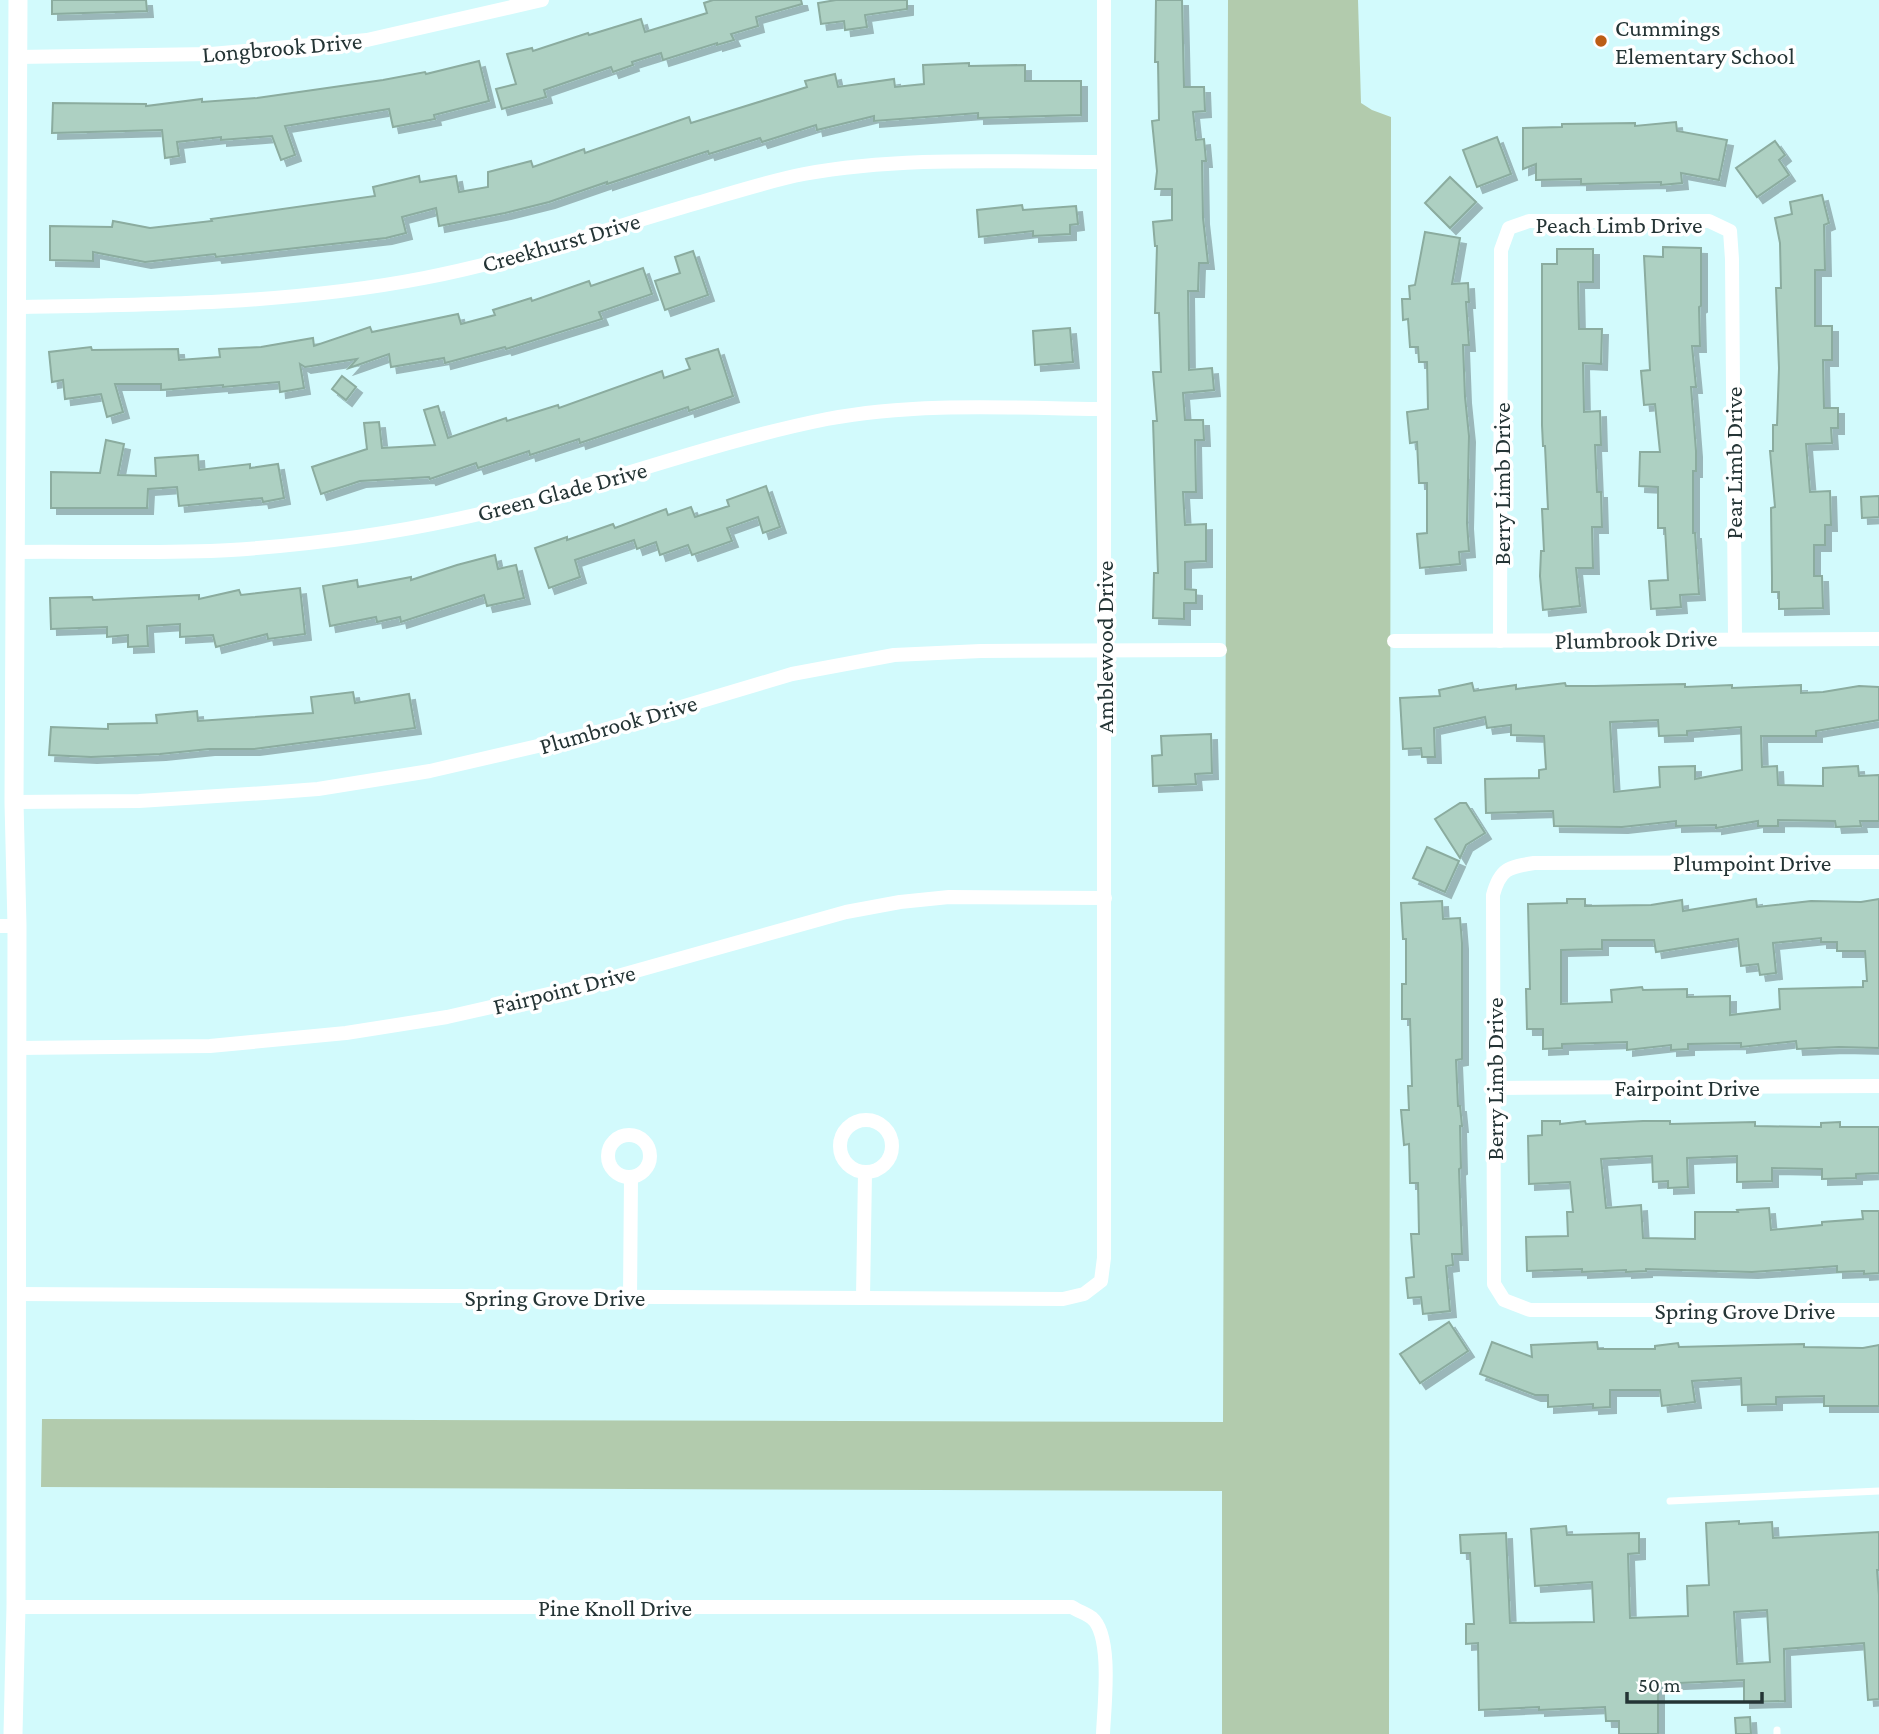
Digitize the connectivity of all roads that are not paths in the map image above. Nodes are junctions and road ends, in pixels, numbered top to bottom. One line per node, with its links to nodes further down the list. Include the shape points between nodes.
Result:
1 (18, 0): 4 (street)
2 (542, 0): 4 (street, Longbrook Drive, via 367,40 211,54)
3 (1104, 0): 5 (street, Amblewood Drive)
4 (17, 57): 7 (street)
5 (1103, 162): 7 (street, Creekhurst Drive, via 915,161 840,169 749,188 424,278 257,300); 9 (street, Amblewood Drive)
6 (1732, 287): 8 (street, Peach Limb Drive, via 1730,231 1709,221 1529,221 1509,228 1501,250); 11 (street, Pear Limb Drive)
7 (16, 307): 10 (street)
8 (1501, 326): 14 (street, Berry Limb Drive)
9 (1104, 409): 10 (street, Green Glade Drive, via 933,408 827,419 527,503 357,537 229,550); 16 (street, Amblewood Drive)
10 (15, 552): 17 (street)
11 (1735, 638): 12 (street, Plumbrook Drive); 14 (street, Plumbrook Drive)
12 (1879, 639)
13 (1394, 641): 14 (street, Plumbrook Drive)
14 (1500, 641)
15 (1220, 650): 16 (street, Plumbrook Drive)
16 (1104, 651): 17 (street, Plumbrook Drive, via 931,652 862,660 792,674 545,746 318,789 139,801); 20 (street, Amblewood Drive)
17 (14, 802): 21 (street)
18 (1879, 862): 19 (street, Plumpoint Drive)
19 (1625, 863): 24 (street, Berry Limb Drive, via 1534,863 1512,866 1498,877 1493,895)
20 (1105, 898): 22 (street, Fairpoint Drive, via 961,897 887,905 796,924 575,988 447,1017 346,1033 210,1045); 27 (street, Amblewood Drive, via 1104,1258 1101,1281)
21 (8, 926): 22 (street)
22 (16, 1048): 28 (street)
23 (1879, 1086): 24 (street, Fairpoint Drive)
24 (1495, 1088): 31 (street, Berry Limb Drive, via 1494,1284 1504,1300 1530,1310)
25 (865, 1172): 30 (street)
26 (631, 1177): 29 (street)
27 (1091, 1288): 30 (street, Spring Grove Drive, via 1063,1299)
28 (16, 1294): 29 (street, Spring Grove Drive); 35 (street)
29 (630, 1298): 30 (street, Spring Grove Drive)
30 (863, 1298)
31 (1611, 1310): 32 (street, Spring Grove Drive)
32 (1879, 1310)
33 (1879, 1492): 34 (lane)
34 (1670, 1501)
35 (16, 1607): 36 (street); 37 (street, Pine Knoll Drive, via 1072,1607 1094,1619 1102,1637)
36 (13, 1734)
37 (1103, 1734)

